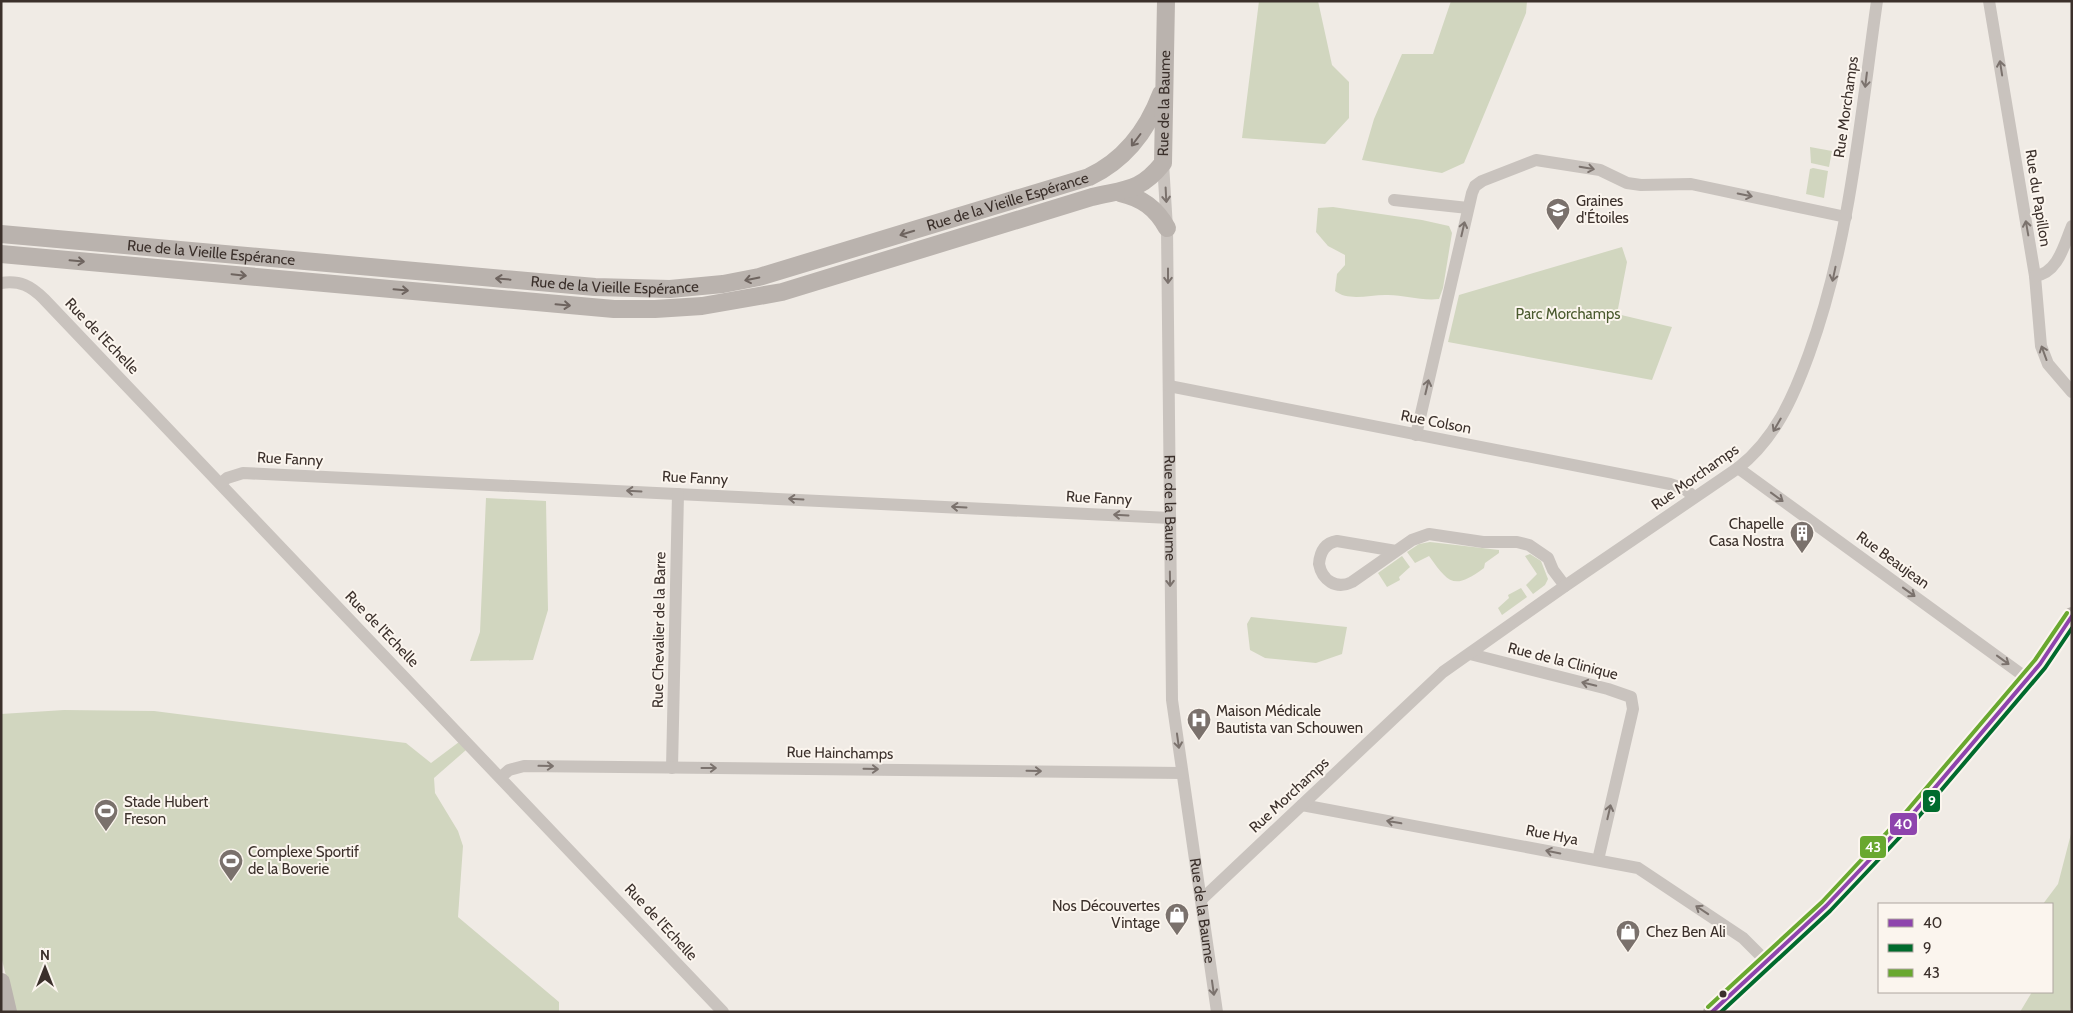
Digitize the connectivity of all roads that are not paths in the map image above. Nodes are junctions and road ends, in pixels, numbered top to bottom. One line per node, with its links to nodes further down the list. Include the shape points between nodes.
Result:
1 (1166, 1): 4 (street, Rue de la Baume)
2 (1877, 1): 9 (street, Rue Morchamps, one-way to 9)
3 (1989, 1): 16 (street, Rue du Papillon, one-way to 3)
4 (1166, 82): 5 (street, Rue de la Baume); 12 (street, Rue de la Vieille Espérance, one-way to 12, via 1151,118 1138,138 1119,158 1089,177 782,272 723,284 650,290 595,288)
5 (1164, 163): 6 (street, Rue de la Vieille Espérance, via 1144,182); 11 (street, Rue de la Baume, one-way to 11)
6 (1120, 192): 11 (street, via 1147,203); 15 (street, Rue de la Vieille Espérance, one-way to 6, via 614,309 678,308 782,292 1092,197)
7 (1394, 200): 8 (street)
8 (1468, 208): 9 (street, one-way to 9, via 1475,186 1536,160 1600,170 1627,183 1690,184); 20 (street, one-way to 8)
9 (1846, 217): 21 (street, Rue Morchamps, one-way to 21, via 1825,308 1797,385 1772,433)
10 (2072, 226): 16 (street, via 2058,259 2047,272)
11 (1168, 228): 18 (street, Rue de la Baume, one-way to 18)
12 (1, 234)
13 (1, 239): 15 (street, via 8,247)
14 (1, 254): 15 (street, Rue de la Vieille Espérance)
15 (28, 257)
16 (2035, 276): 19 (street, Rue du Papillon, one-way to 16, via 2054,373 2044,356)
17 (5, 282): 22 (street, Rue de l'Echelle, via 33,288)
18 (1169, 386): 20 (street, Rue Colson); 25 (street, Rue de la Baume)
19 (2072, 392)
20 (1416, 435): 24 (street, Rue Colson, via 1670,484 1685,489)
21 (1738, 468): 24 (street, Rue Morchamps); 30 (street, Rue Beaujean, one-way to 30)
22 (221, 483): 23 (street, Rue Fanny, one-way to 22, via 243,473); 33 (street, Rue de l'Echelle)
23 (678, 494): 25 (street, Rue Fanny, one-way to 23); 31 (street, Rue Chevalier de la Barre)
24 (1694, 497): 27 (street, Rue Morchamps)
25 (1170, 518): 32 (street, Rue de la Baume, one-way to 32, via 1172,700)
26 (1396, 551): 26 (street, via 1345,585 1331,583 1324,578 1319,564 1325,547 1337,540); 27 (street, via 1429,534 1483,542 1517,542 1544,553)
27 (1564, 586): 29 (street, Rue Morchamps)
28 (2072, 616): 30 (street)
29 (1470, 654): 34 (street, Rue Morchamps, via 1443,672); 35 (street, Rue de la Clinique, one-way to 29, via 1633,709 1631,697)
30 (2028, 679): 37 (street, via 1885,844)
31 (672, 768): 32 (street, Rue Hainchamps, one-way to 32); 33 (street, Rue Hainchamps, one-way to 31, via 509,770 524,766)
32 (1182, 772): 36 (street, Rue de la Baume)
33 (501, 777): 40 (street, Rue de l'Echelle)
34 (1302, 805): 35 (street, Rue Hya, one-way to 34); 36 (street, Rue Morchamps)
35 (1598, 860): 37 (street, Rue Hya, one-way to 35, via 1743,938 1638,868)
36 (1202, 900): 41 (street, Rue de la Baume, one-way to 41)
37 (1767, 962): 42 (street)
38 (1, 982): 39 (street)
39 (8, 1012)
40 (723, 1012)
41 (1217, 1012)
42 (1712, 1012)

